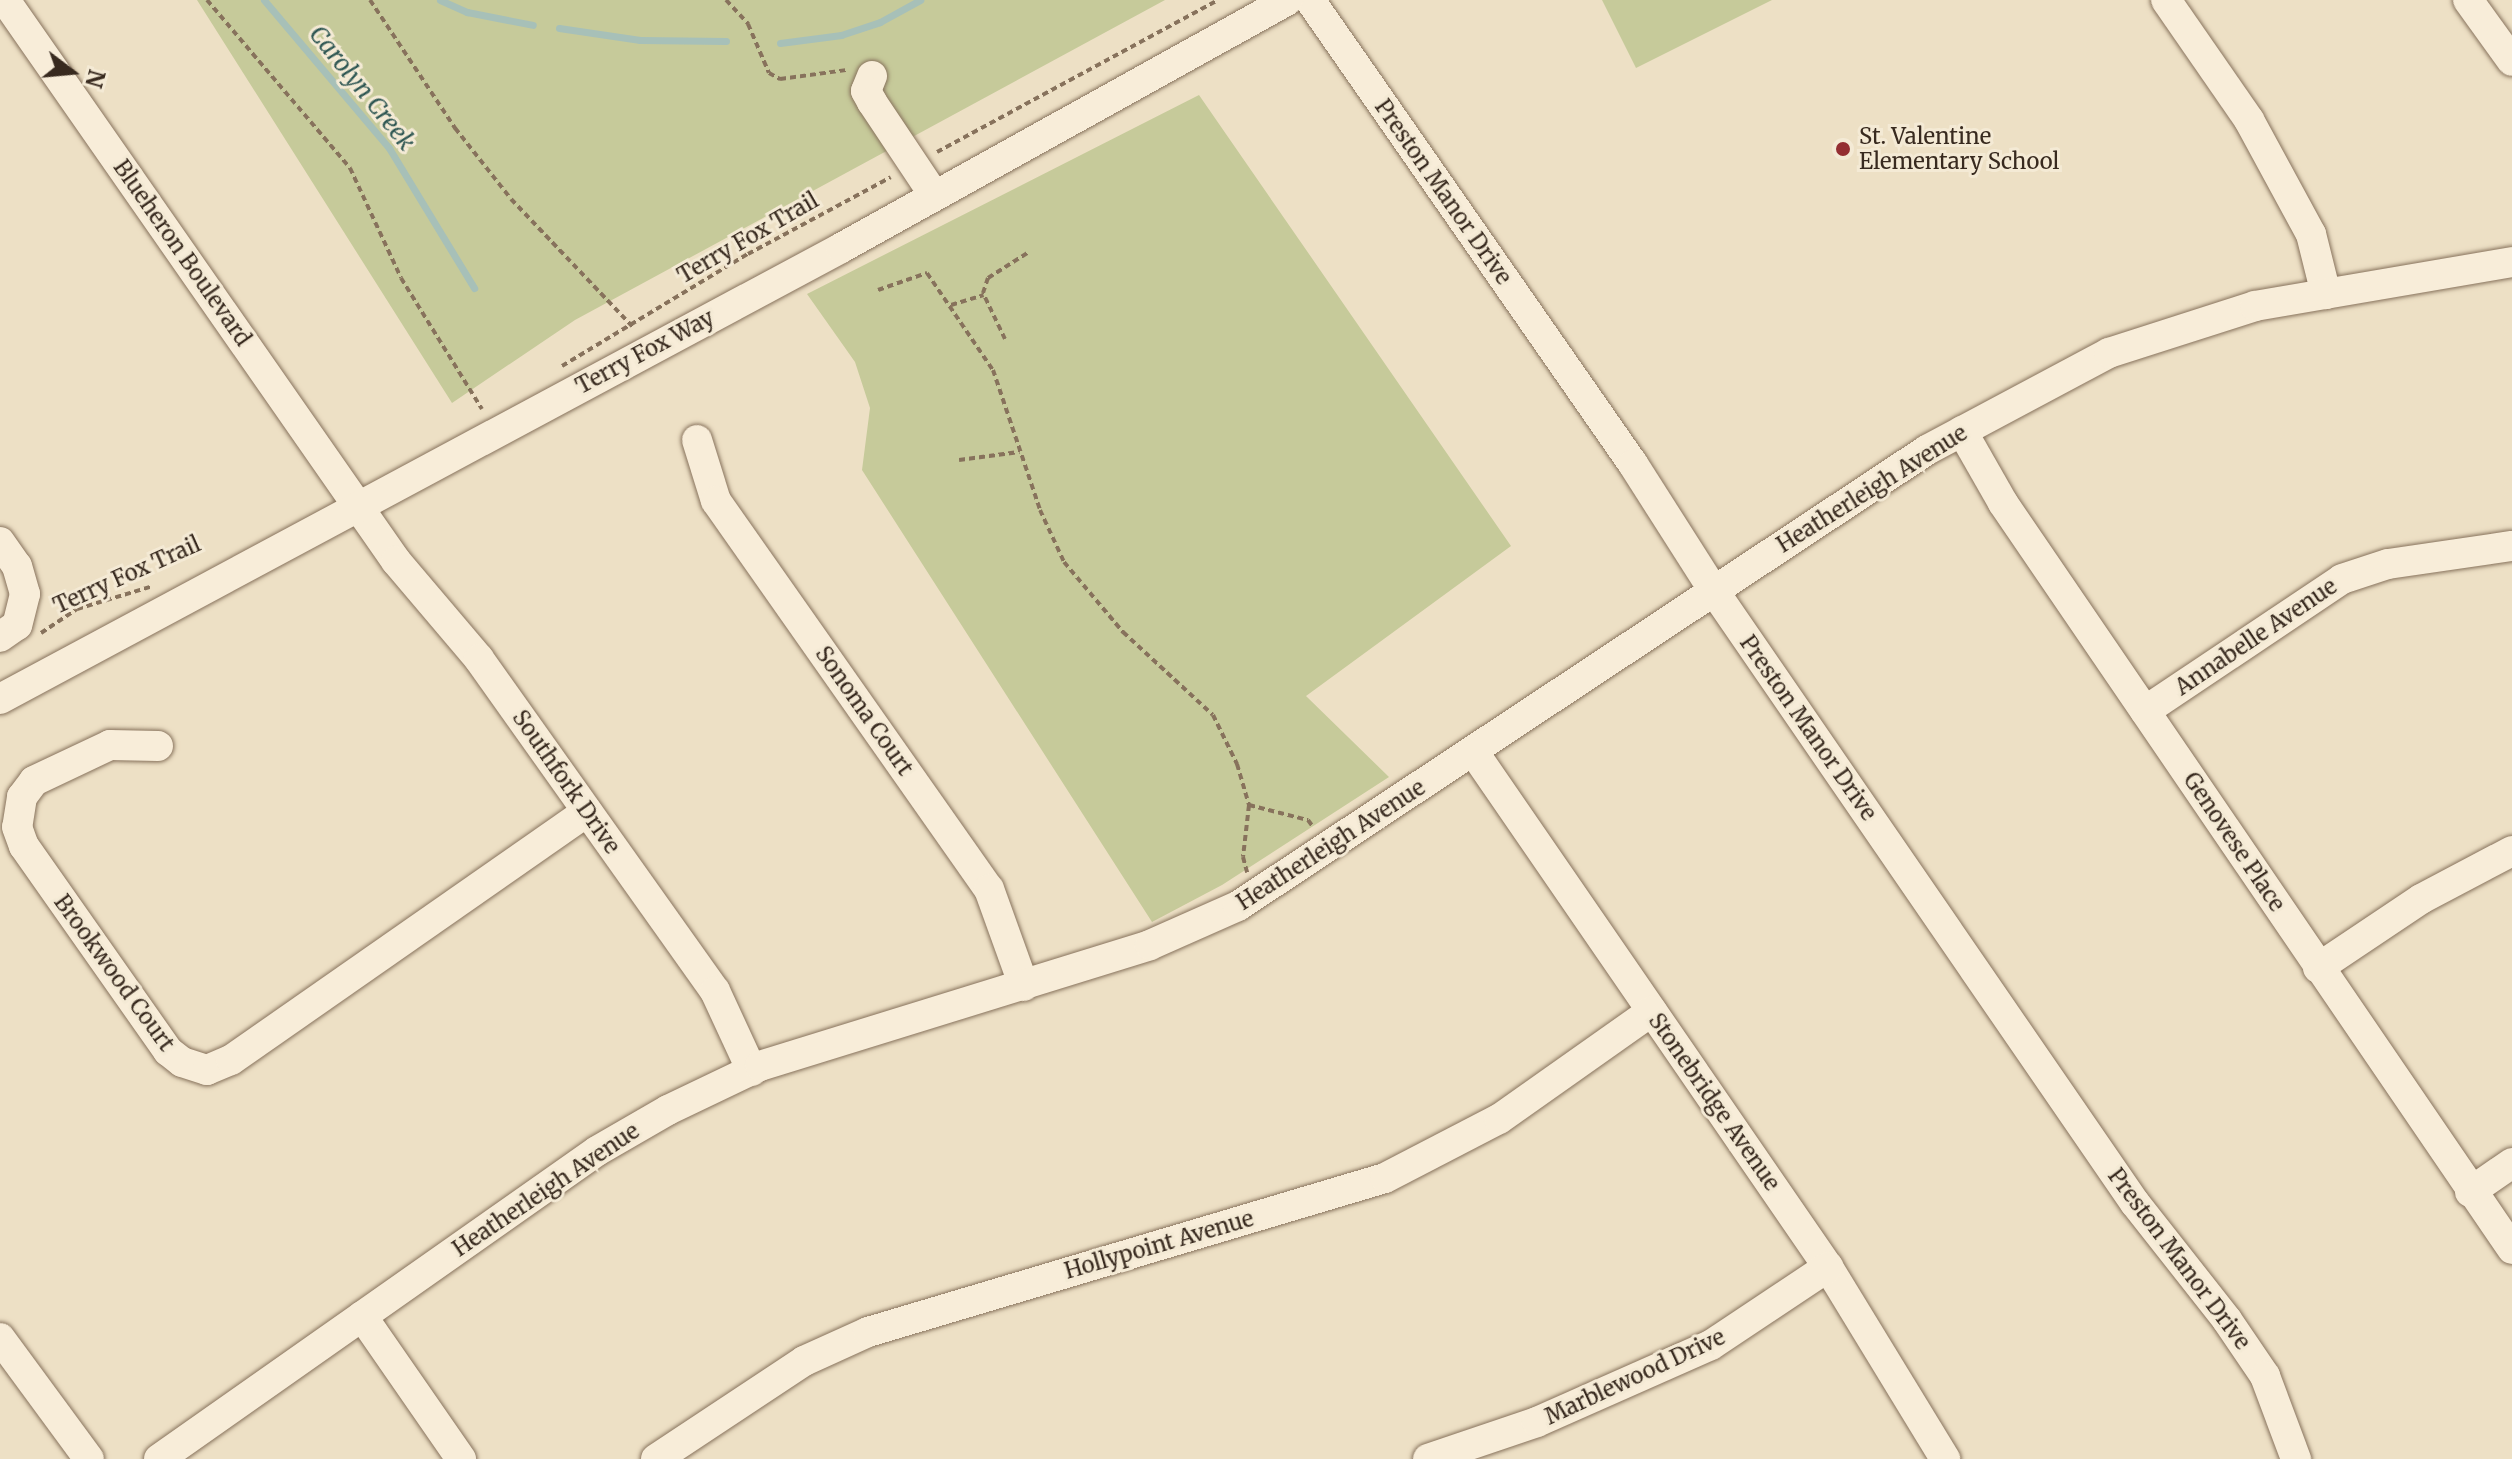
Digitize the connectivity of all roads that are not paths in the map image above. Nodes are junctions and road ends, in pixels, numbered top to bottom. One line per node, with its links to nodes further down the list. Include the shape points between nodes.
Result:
1 (5, 0): 13 (street, Blueheron Boulevard)
2 (1288, 0): 8 (street, Terry Fox Way)
3 (1310, 0): 16 (street, Preston Manor Drive, via 1633,464)
4 (2166, 0): 10 (street, via 2249,120 2311,234)
5 (2468, 0): 6 (street)
6 (2512, 61)
7 (872, 76): 8 (street, via 866,91)
8 (934, 195): 13 (street, Terry Fox Way, via 640,338)
9 (2512, 262): 10 (street, Heatherleigh Avenue)
10 (2326, 294): 11 (street, Heatherleigh Avenue, via 2255,306 2109,353)
11 (1962, 431): 16 (street, Heatherleigh Avenue); 19 (street, Genovese Place, via 2003,503)
12 (697, 440): 25 (street, Sonoma Court, via 716,501 989,889)
13 (360, 506): 18 (street, Terry Fox Way); 22 (street, Southfork Drive, via 396,561 479,659)
14 (0, 542): 17 (street, via 17,566 25,594)
15 (2512, 546): 19 (street, Annabelle Avenue, via 2388,564 2342,579)
16 (1714, 591): 21 (street, Heatherleigh Avenue); 40 (street, Preston Manor Drive, via 2135,1203 2265,1376)
17 (14, 638)
18 (0, 699)
19 (2145, 711): 24 (street, Genovese Place)
20 (158, 746): 22 (street, Brookwood Court, via 110,745 34,781 22,797 17,827 24,846 168,1051 207,1070 231,1060)
21 (1473, 751): 25 (street, Heatherleigh Avenue, via 1254,898 1150,945); 26 (street, Stonebridge Avenue)
22 (587, 812): 27 (street, Southfork Drive, via 715,991)
23 (2512, 851): 24 (street, via 2421,899)
24 (2318, 968): 29 (street, Genovese Place)
25 (1024, 986): 27 (street, Heatherleigh Avenue)
26 (1652, 1011): 31 (street, Stonebridge Avenue); 37 (street, Hollypoint Avenue, via 1499,1119 1385,1178 868,1332 804,1361)
27 (752, 1071): 32 (street, Heatherleigh Avenue, via 597,1151)
28 (2512, 1163): 29 (street)
29 (2470, 1192): 30 (street, Genovese Place)
30 (2512, 1249)
31 (1828, 1267): 38 (street, Marblewood Drive, via 1711,1345 1523,1428); 39 (street, Stonebridge Avenue)
32 (362, 1316): 35 (street, Heatherleigh Avenue); 36 (street)
33 (0, 1338): 34 (street)
34 (89, 1459)
35 (159, 1459)
36 (461, 1459)
37 (656, 1459)
38 (1428, 1459)
39 (1945, 1459)
40 (2296, 1459)

